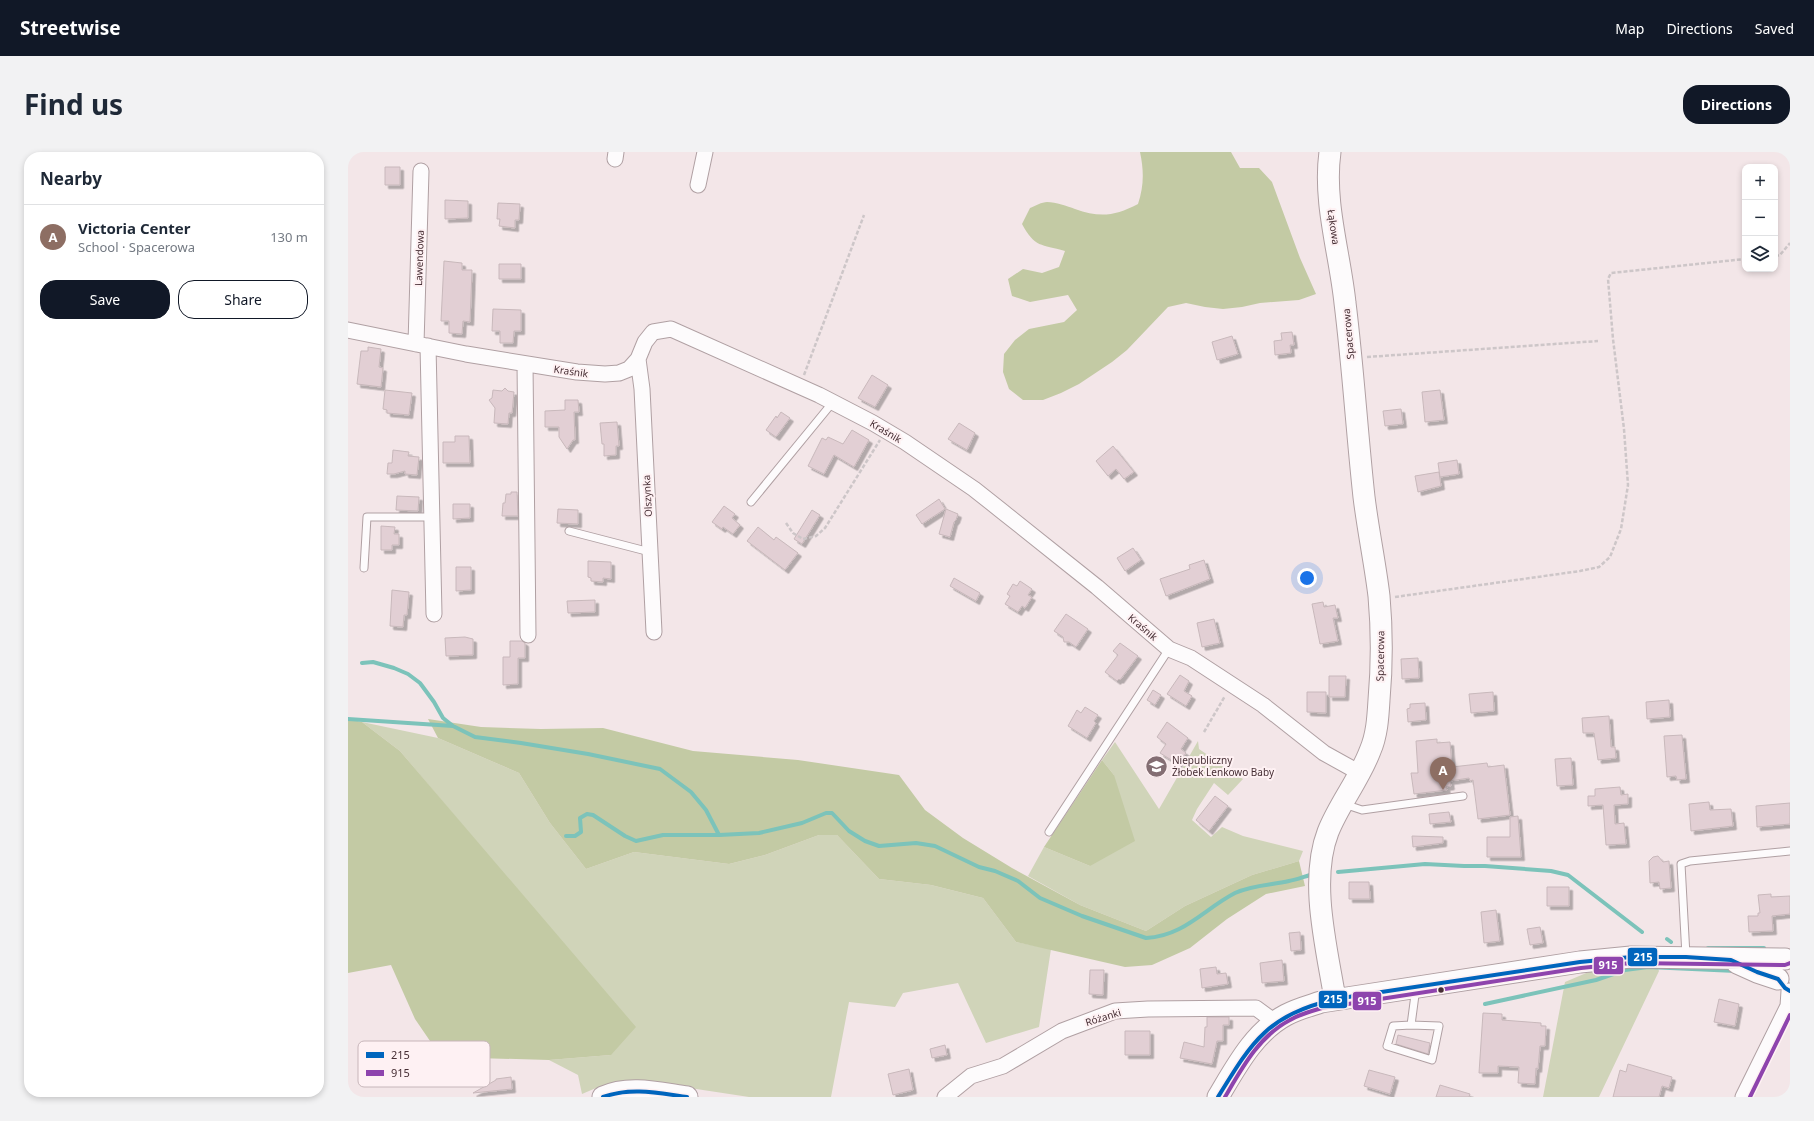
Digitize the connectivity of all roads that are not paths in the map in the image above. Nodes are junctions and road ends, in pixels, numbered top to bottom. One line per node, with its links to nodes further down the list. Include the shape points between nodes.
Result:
1 (706, 152): 4 (street)
2 (1330, 152): 5 (street, Łąkowa, via 1331,208)
3 (421, 171): 7 (street, Lawendowa)
4 (698, 185)
5 (1345, 302): 20 (street, Spacerowa, via 1365,501 1379,598 1381,650 1376,732)
6 (348, 330): 7 (street, Kraśnik)
7 (422, 345): 9 (street, Kraśnik); 12 (street, Lawendowa)
8 (638, 359): 9 (street, Kraśnik, via 629,369 605,374); 10 (street, Kraśnik, via 644,342 653,332 671,329); 14 (street, Olszynka, via 642,389)
9 (525, 364): 18 (street)
10 (833, 402): 11 (lane); 19 (street, Kraśnik, via 886,431 974,489 1098,588)
11 (751, 502)
12 (432, 517): 15 (lane, via 367,517); 16 (street, Lawendowa)
13 (569, 531): 14 (lane)
14 (650, 552): 17 (street, Olszynka)
15 (364, 568)
16 (434, 614)
17 (654, 632)
18 (528, 635)
19 (1168, 649): 20 (street, Kraśnik, via 1191,658 1263,705 1324,753); 23 (lane)
20 (1360, 773): 22 (street, Spacerowa)
21 (1463, 796): 22 (lane, via 1362,810)
22 (1342, 804): 30 (street, Spacerowa, via 1328,832 1320,872 1322,916)
23 (1049, 832)
24 (1790, 851): 25 (lane, via 1681,864)
25 (1686, 957): 27 (street); 28 (street, via 1631,957 1580,962)
26 (1787, 958): 27 (street); 29 (street, via 1778,968)
27 (1731, 960): 29 (street)
28 (1414, 987): 30 (street); 32 (lane)
29 (1786, 987): 37 (street, via 1788,1006)
30 (1335, 1000): 31 (street, via 1297,1010)
31 (1275, 1022): 35 (street, Różanki, via 1256,1008 1115,1011 1062,1031 1003,1066 971,1076); 36 (street, via 1252,1045)
32 (1412, 1025): 32 (lane, via 1439,1026 1432,1060 1387,1046 1393,1026)
33 (603, 1097): 34 (street, via 633,1090)
34 (687, 1097)
35 (945, 1097)
36 (1218, 1097)
37 (1743, 1097)

